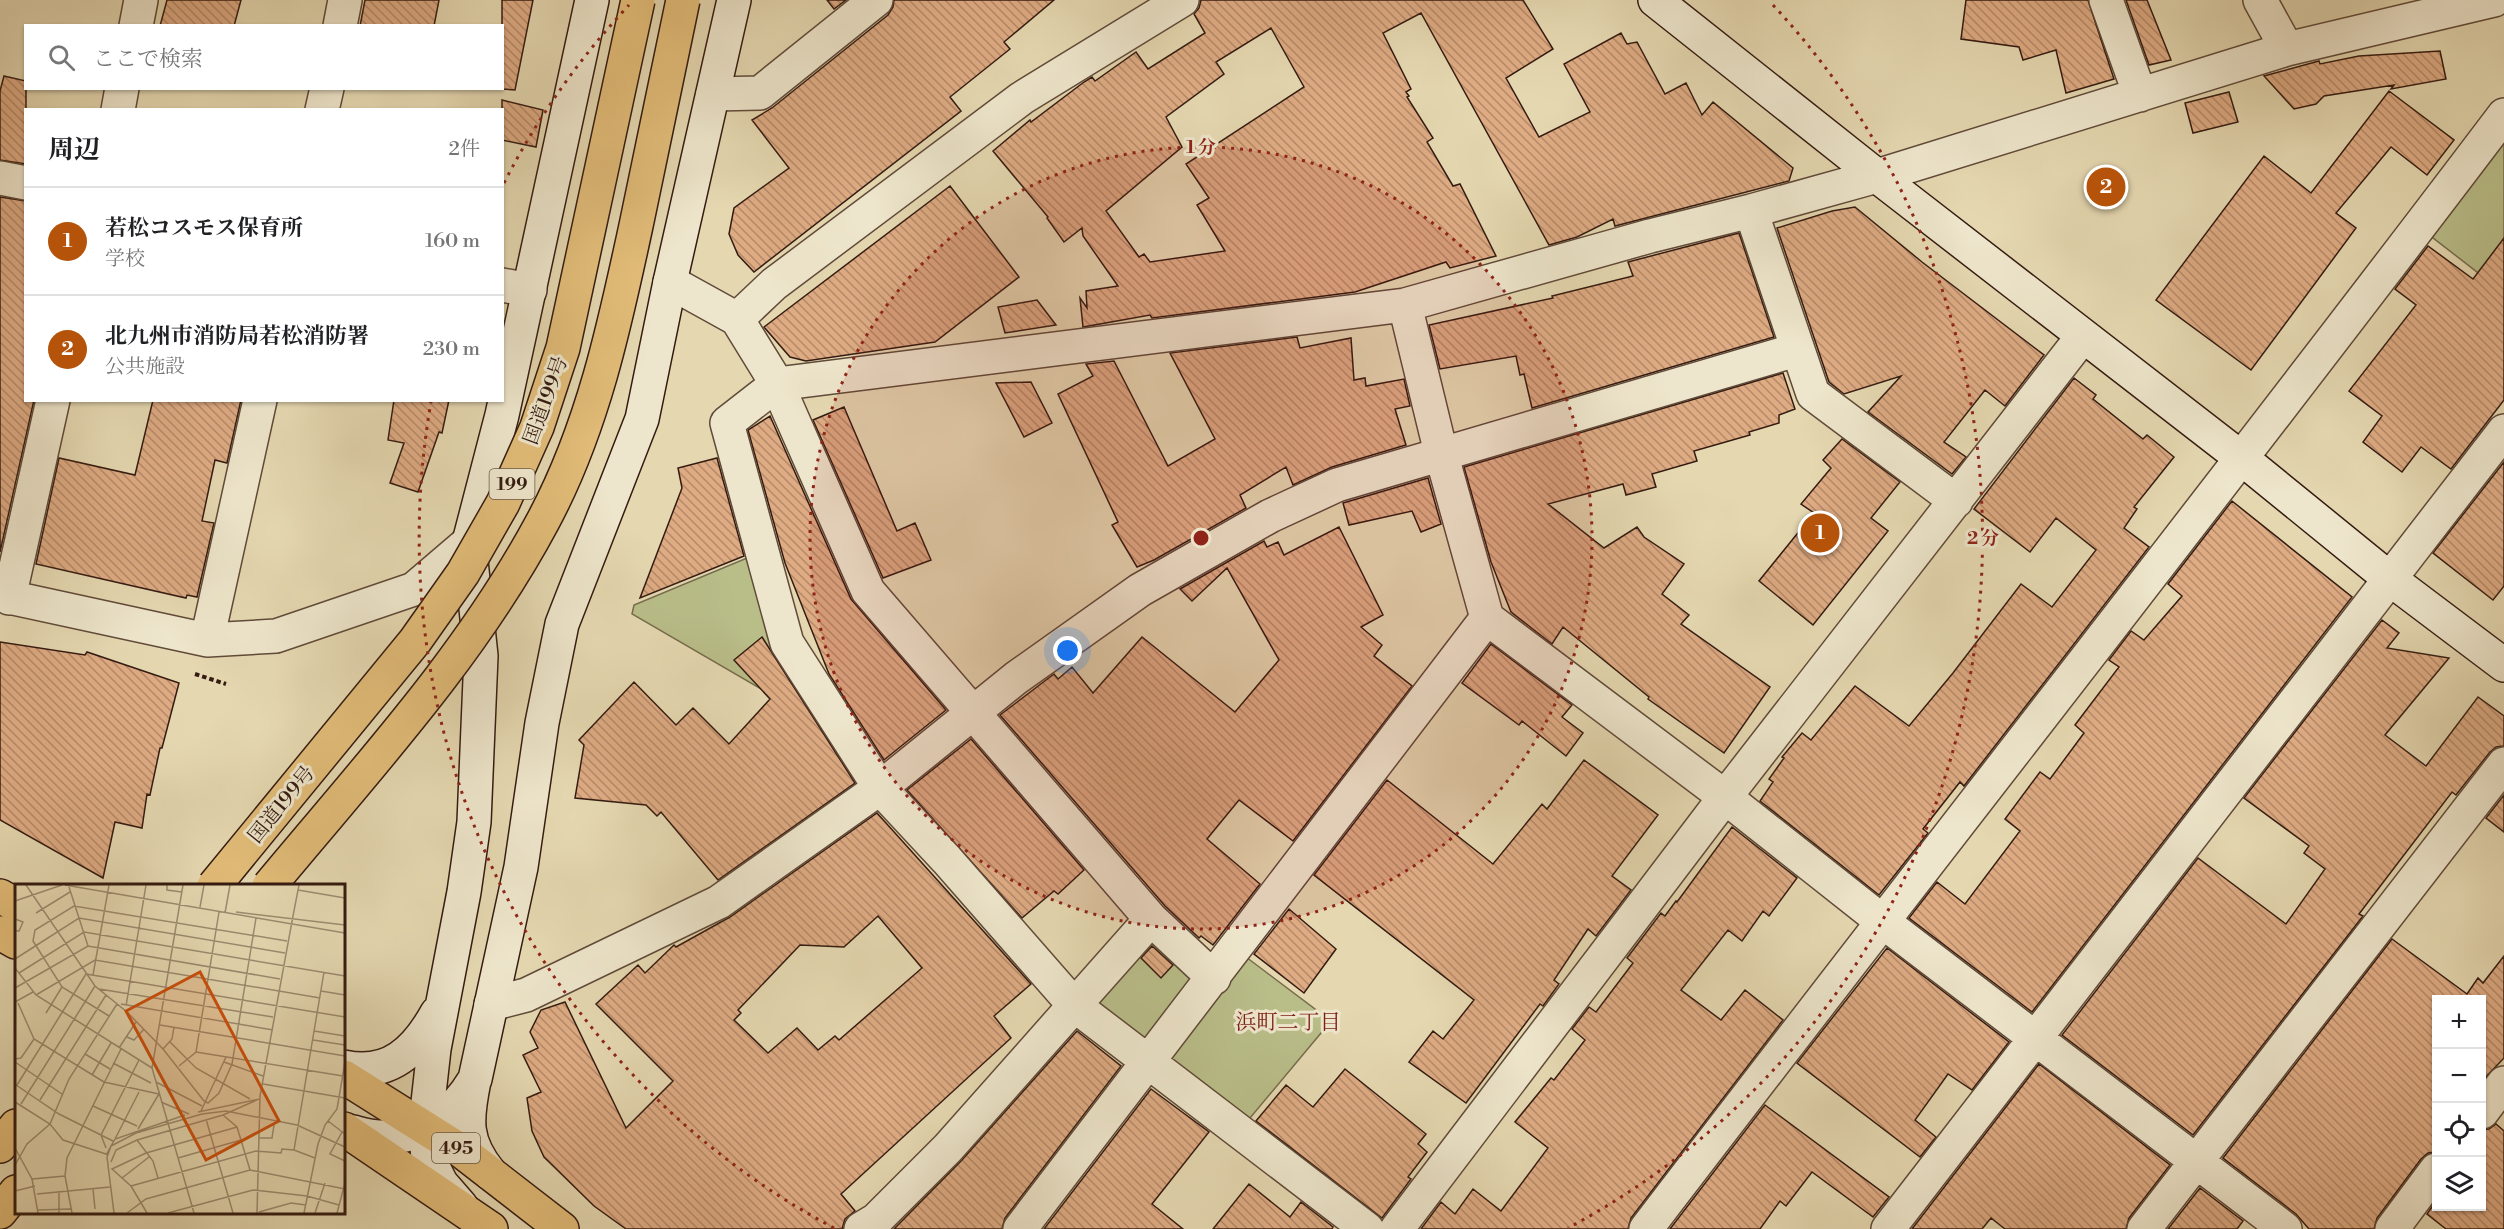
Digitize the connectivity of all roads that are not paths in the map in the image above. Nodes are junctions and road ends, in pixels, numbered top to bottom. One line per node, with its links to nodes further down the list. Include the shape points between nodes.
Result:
1 (141, 0): 13 (street)
2 (345, 0): 14 (street)
3 (592, 0): 28 (street)
4 (638, 0): 52 (highway, 国道199号 / 199, bridge, via 563,348 537,427 503,503 463,573 415,641)
5 (683, 0): 53 (highway, 199, bridge, via 606,359 579,441 544,520 500,596 449,667)
6 (735, 0): 18 (street)
7 (876, 0): 18 (street, via 760,93)
8 (1182, 0): 30 (street, via 1022,98 774,284)
9 (1656, 0): 23 (street)
10 (2106, 0): 19 (street)
11 (2260, 0): 15 (street)
12 (2494, 0): 15 (street)
13 (136, 24)
14 (340, 24)
15 (2287, 49): 19 (street)
16 (122, 90): 20 (street)
17 (327, 90): 21 (street)
18 (713, 94): 27 (street)
19 (2140, 94): 23 (street)
20 (118, 108)
21 (322, 108)
22 (2504, 115): 40 (street, via 2299,386)
23 (1877, 176): 26 (street); 31 (street)
24 (0, 178): 25 (street)
25 (24, 183)
26 (1751, 212): 29 (street, via 1650,236); 32 (street)
27 (670, 282): 30 (street); 61 (street, via 642,419 562,624 520,867)
28 (516, 287): 34 (street)
29 (1405, 305): 33 (street); 39 (street)
30 (737, 320): 33 (street)
31 (2083, 336): 40 (street); 41 (street)
32 (1796, 350): 39 (street); 41 (street, via 1813,394)
33 (777, 384): 48 (street, via 868,591); 50 (street, via 727,423 787,643)
34 (504, 397)
35 (54, 402): 44 (street)
36 (260, 402): 46 (street)
37 (503, 402): 42 (street)
38 (2504, 431): 43 (street)
39 (1441, 453): 45 (street); 48 (street, via 1337,485 1270,516 1140,590)
40 (2240, 457): 43 (street); 57 (street)
41 (1956, 501): 51 (street)
42 (469, 542): 46 (street, via 414,589 276,636); 62 (street, via 481,656 474,822)
43 (2390, 579): 47 (street); 64 (street)
44 (5, 596): 46 (street)
45 (1487, 618): 51 (street); 60 (street)
46 (207, 640)
47 (2504, 665)
48 (972, 713): 50 (street); 56 (street)
49 (2504, 764): 75 (street)
50 (879, 788): 61 (street, via 718,902 526,995); 63 (street)
51 (1725, 796): 57 (street); 86 (street)
52 (215, 884)
53 (270, 884)
54 (0, 896): 55 (highway)
55 (15, 904)
56 (1151, 919): 60 (street); 63 (street)
57 (1882, 921): 64 (street); 87 (street)
58 (0, 933): 59 (highway)
59 (15, 941)
60 (1214, 978): 65 (street)
61 (491, 1004): 68 (street)
62 (442, 1005): 66 (street, via 420,1040 392,1063 374,1070); 72 (street)
63 (1074, 1005): 65 (street); 83 (street, via 948,1148 876,1220)
64 (2034, 1038): 75 (street); 88 (street)
65 (1148, 1064): 84 (street); 85 (street)
66 (345, 1067)
67 (345, 1078): 72 (highway, 495)
68 (475, 1079): 72 (street, via 447,1116); 76 (street, via 469,1106 471,1142)
69 (2504, 1083): 70 (street)
70 (2486, 1106)
71 (15, 1127): 74 (highway)
72 (424, 1129): 73 (street, via 403,1136 379,1137); 76 (highway, 495); 79 (street, via 428,1157 441,1182)
73 (346, 1130): 79 (highway, 495)
74 (0, 1146)
75 (2196, 1161): 89 (street); 90 (street)
76 (490, 1173): 82 (highway, 495)
77 (2432, 1175): 91 (street)
78 (15, 1192): 80 (highway)
79 (462, 1208): 81 (highway, 495)
80 (0, 1212)
81 (490, 1229)
82 (562, 1229)
83 (861, 1229)
84 (1020, 1229)
85 (1367, 1229)
86 (1397, 1229)
87 (1646, 1229)
88 (1888, 1229)
89 (2144, 1229)
90 (2285, 1229)
91 (2392, 1229)

